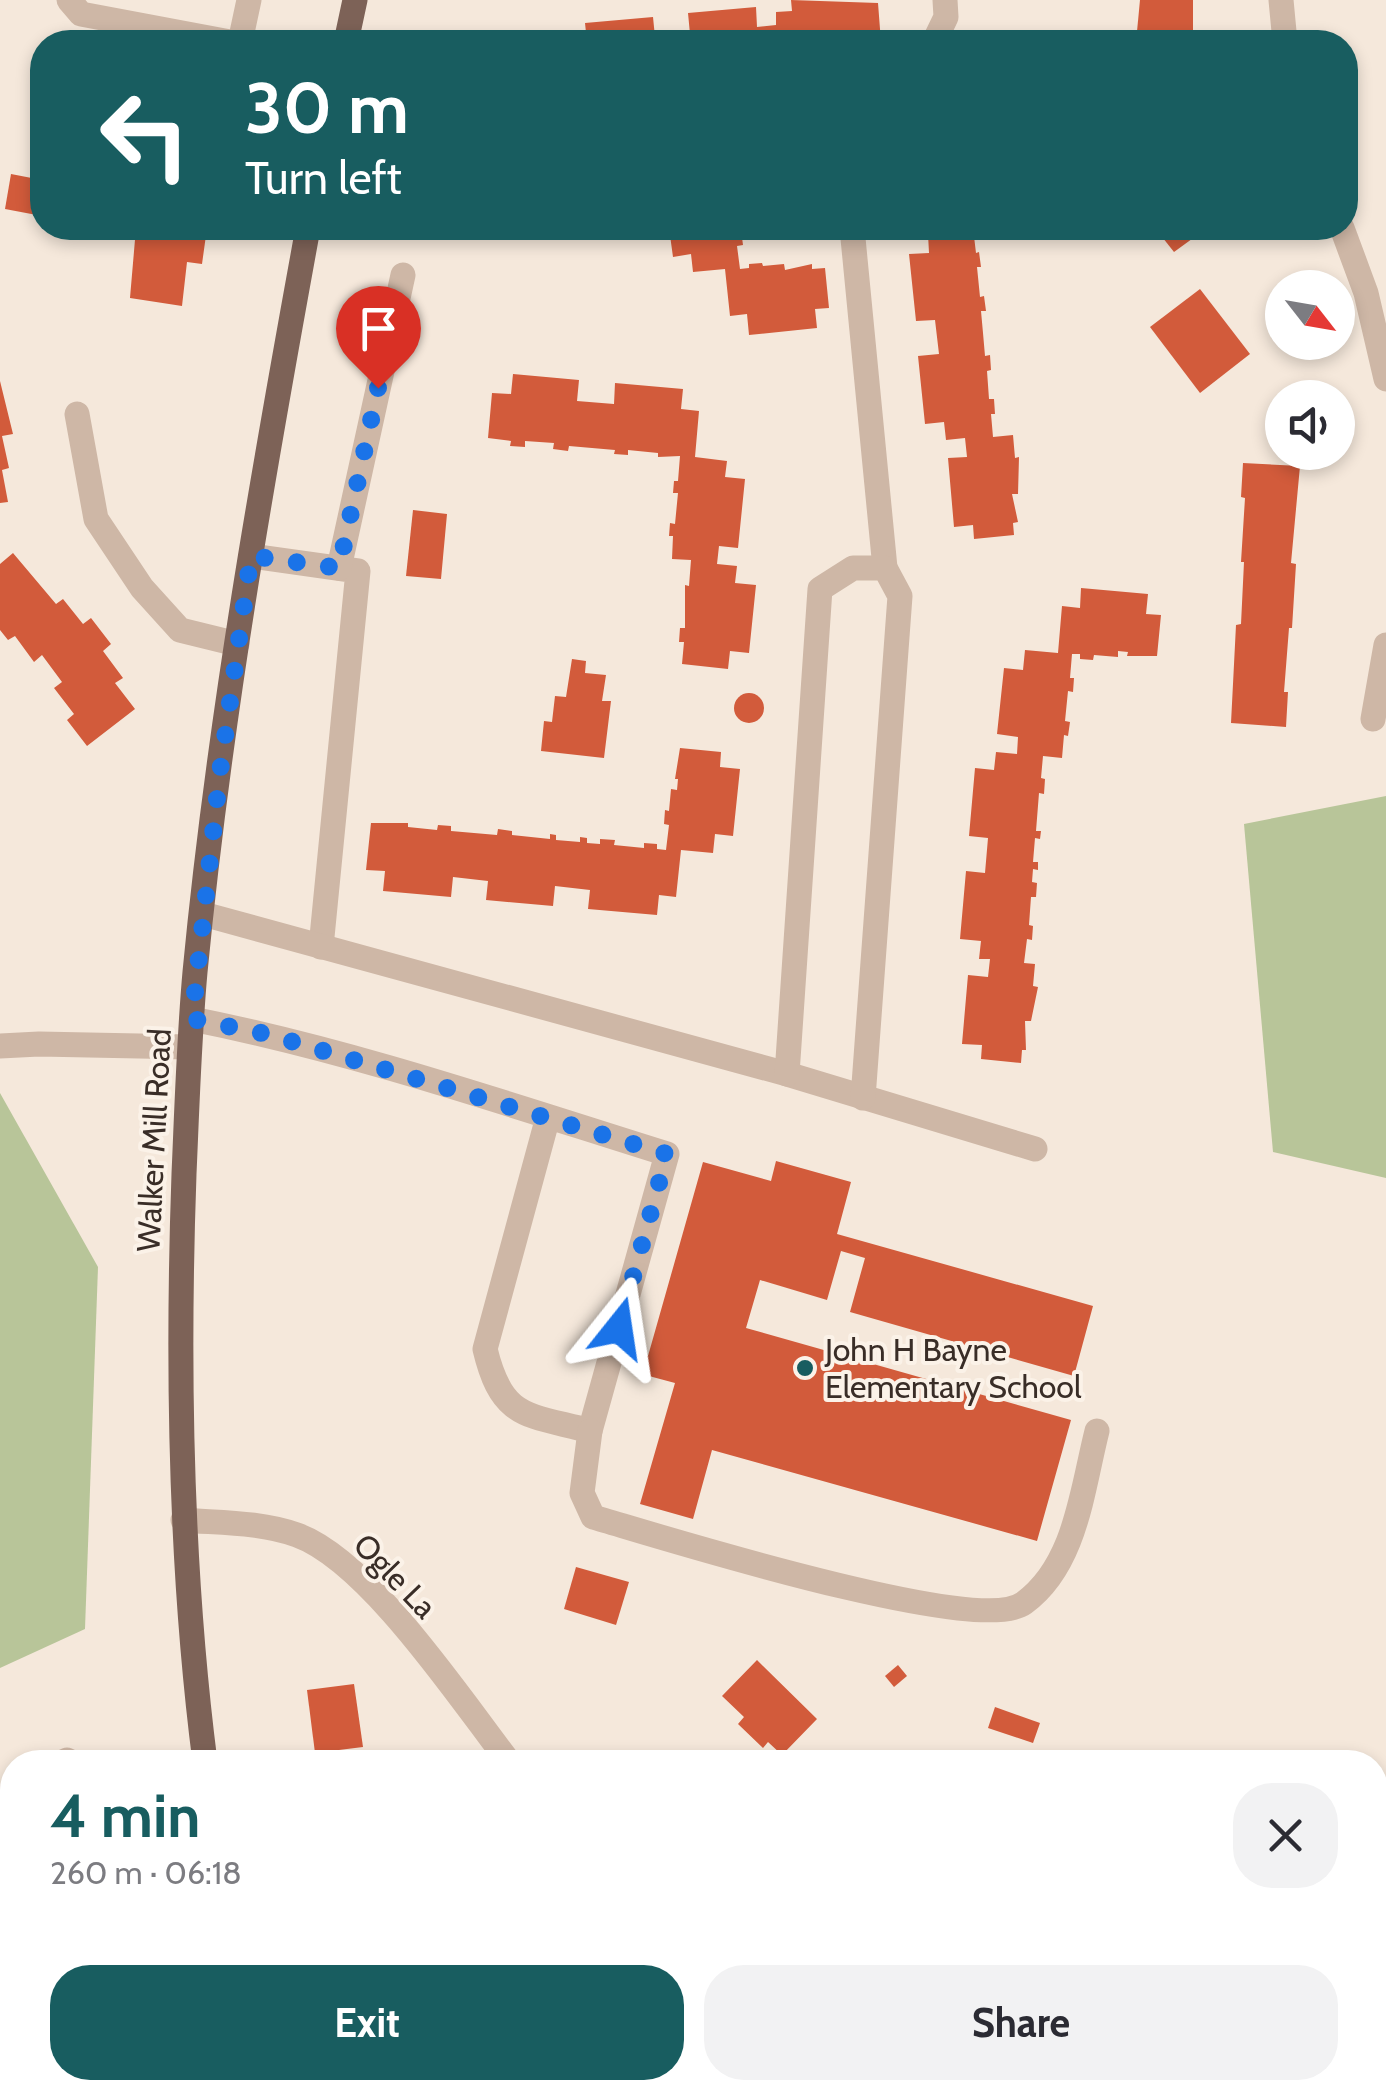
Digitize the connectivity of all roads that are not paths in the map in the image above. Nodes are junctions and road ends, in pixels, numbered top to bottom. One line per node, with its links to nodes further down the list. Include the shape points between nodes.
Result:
1 (69, 0): 6 (street, via 81,14)
2 (249, 0): 7 (street)
3 (356, 0): 8 (main road)
4 (945, 0): 9 (street)
5 (1281, 0): 10 (street)
6 (166, 30)
7 (243, 30)
8 (349, 30)
9 (940, 30)
10 (1284, 30)
11 (306, 240): 17 (main road, Walker Mill Road)
12 (853, 240): 19 (street)
13 (1346, 240): 15 (street)
14 (404, 275): 18 (street)
15 (1386, 379)
16 (77, 414): 20 (street, via 96,519 142,588 180,630)
17 (251, 556): 18 (street); 20 (main road, Walker Mill Road)
18 (339, 568): 24 (street, via 358,570)
19 (885, 568): 28 (street, via 853,568 820,588); 29 (street, via 900,596)
20 (237, 644): 23 (main road, Walker Mill Road)
21 (1386, 644): 22 (street)
22 (1372, 719)
23 (202, 914): 24 (street); 25 (main road, Walker Mill Road)
24 (322, 948): 28 (street)
25 (192, 1019): 27 (main road, Walker Mill Road); 30 (street, via 267,1034)
26 (0, 1046): 27 (street)
27 (189, 1048): 34 (main road, Walker Mill Road, via 180,1291)
28 (787, 1074): 29 (street)
29 (862, 1098): 31 (street)
30 (548, 1117): 33 (street, via 485,1349 494,1384 518,1412); 33 (street, via 667,1154)
31 (1035, 1149)
32 (1098, 1431): 33 (street, via 1068,1544 1046,1584 1020,1607 988,1610 881,1597 592,1517 582,1493)
33 (590, 1432)
34 (184, 1520): 35 (main road, Walker Mill Road); 36 (street, Ogle La, via 296,1534 341,1560)
35 (204, 1750)
36 (500, 1750)

